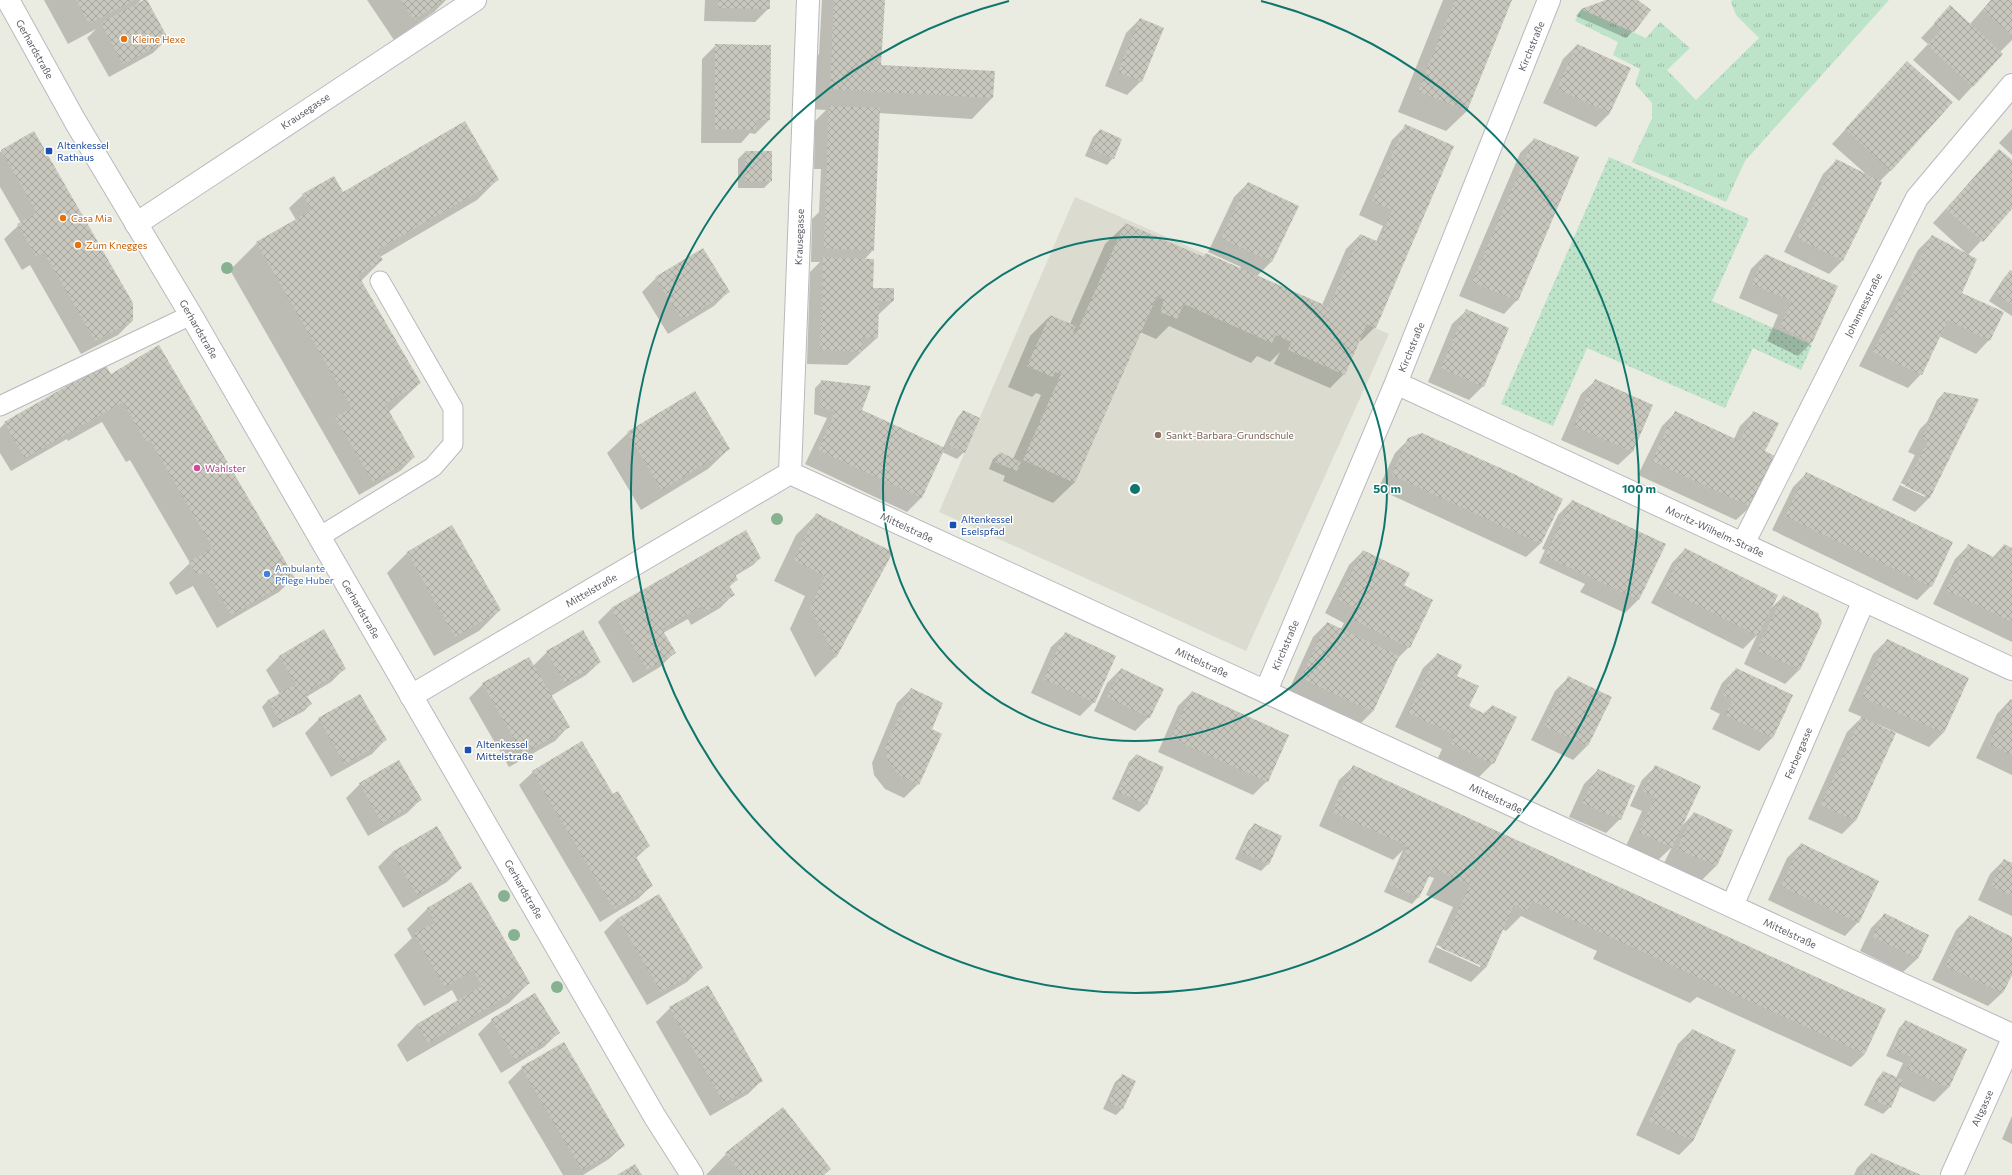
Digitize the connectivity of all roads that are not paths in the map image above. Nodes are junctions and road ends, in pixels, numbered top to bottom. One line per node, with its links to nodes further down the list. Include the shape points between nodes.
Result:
1 (8, 0): 6 (street, Gerhardstraße)
2 (475, 0): 6 (street, Krausegasse)
3 (808, 0): 11 (street, Krausegasse)
4 (1549, 0): 9 (street, Kirchstraße)
5 (2012, 85): 13 (street, Johannesstraße, via 1917,198)
6 (136, 224): 8 (street, Gerhardstraße)
7 (380, 281): 12 (lane, via 453,408 453,444 433,467)
8 (191, 315): 10 (lane); 12 (street, Gerhardstraße)
9 (1396, 383): 13 (street, Moritz-Wilhelm-Straße); 16 (street, Kirchstraße)
10 (0, 406)
11 (790, 473): 16 (street, Mittelstraße); 17 (street, Mittelstraße)
12 (319, 537): 17 (street, Gerhardstraße)
13 (1743, 544): 14 (street, Moritz-Wilhelm-Straße)
14 (1864, 600): 15 (street, Moritz-Wilhelm-Straße); 18 (street, Ferbergasse)
15 (2012, 669)
16 (1266, 691): 18 (street, Mittelstraße)
17 (411, 696): 21 (street, Gerhardstraße, via 655,1117)
18 (1732, 906): 19 (street, Mittelstraße)
19 (2012, 1035)
20 (2012, 1041): 22 (street, Altgasse)
21 (692, 1175)
22 (1952, 1175)

